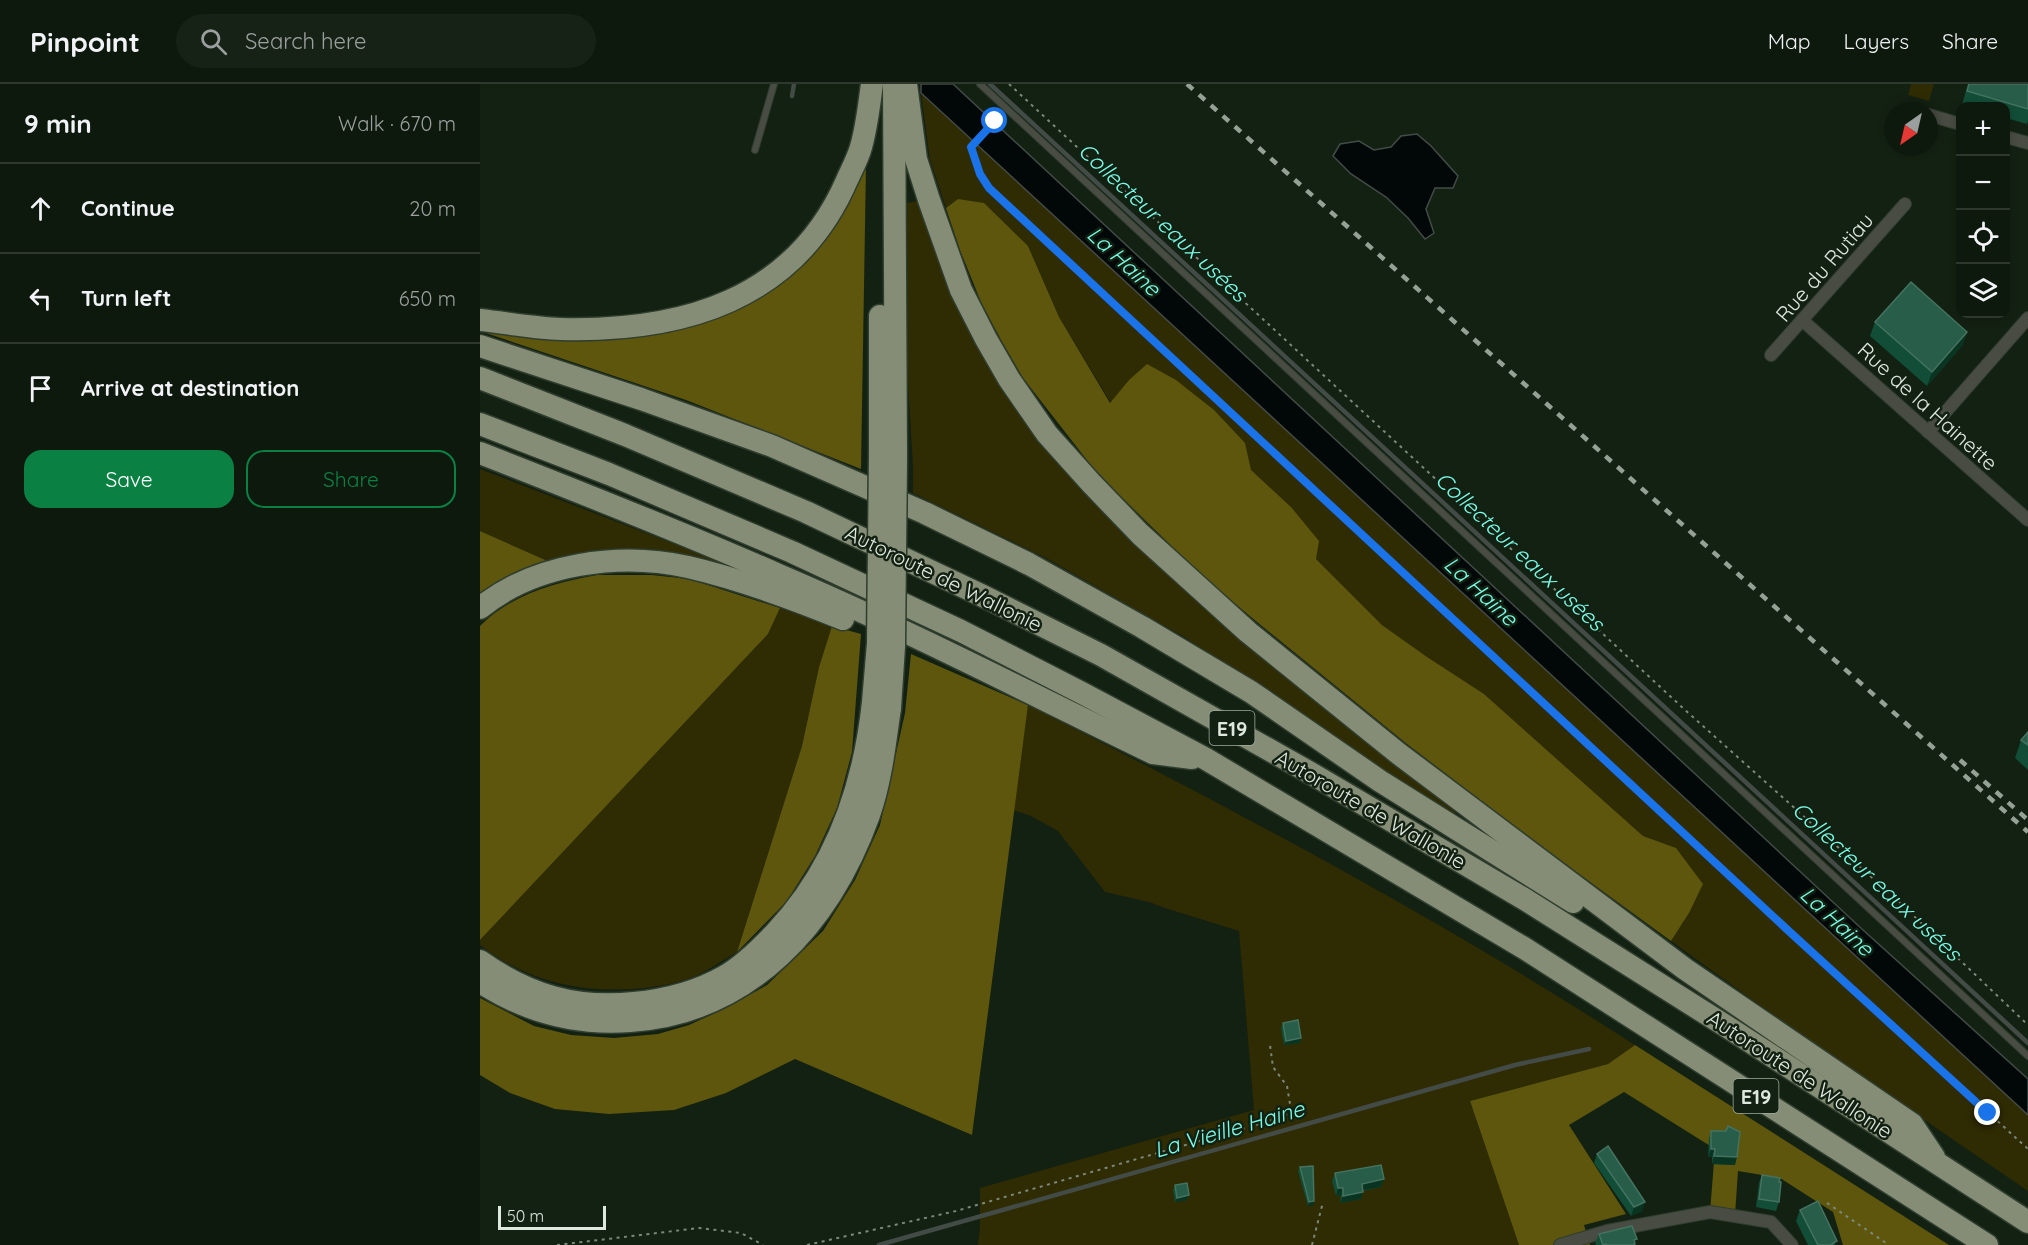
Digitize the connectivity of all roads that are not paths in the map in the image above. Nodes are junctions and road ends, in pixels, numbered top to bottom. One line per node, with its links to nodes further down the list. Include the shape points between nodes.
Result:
1 (774, 84): 11 (lane)
2 (872, 84): 14 (highway, via 861,148 839,199 804,249 765,282 706,310 632,326 558,329)
3 (880, 84): 22 (highway)
4 (894, 84): 22 (highway)
5 (906, 84): 29 (highway, via 916,159 961,290 1009,379 1047,434 1140,534 1248,632 1407,761)
6 (980, 84): 31 (lane)
7 (1938, 118): 8 (street)
8 (1956, 123)
9 (2010, 138): 10 (street)
10 (2028, 143)
11 (754, 150)
12 (1905, 204): 15 (street, Rue du Rutiau)
13 (2028, 318): 20 (street)
14 (480, 320)
15 (1802, 320): 17 (street, Rue du Rutiau); 20 (street, Rue de la Hainette)
16 (480, 346): 29 (highway, via 772,446 1029,564 1251,692 1380,781 1624,935)
17 (1771, 355)
18 (480, 378): 32 (highway, Autoroute de Wallonie / E19, via 806,512 1101,655 1526,900)
19 (480, 424): 27 (highway, Autoroute de Wallonie / E19, via 792,552 961,632)
20 (1928, 432): 23 (street, Rue de la Hainette)
21 (480, 453): 25 (highway, via 781,575)
22 (888, 456): 26 (highway, bridge, via 878,643)
23 (2028, 520)
24 (480, 608): 25 (highway, via 519,584 553,571 599,562 646,561 729,578)
25 (1010, 683): 27 (highway, via 1153,753)
26 (881, 705): 28 (highway, via 845,825 823,869 790,918 760,949 725,976 690,992 659,1000 615,1005 572,1003 537,993); 30 (highway, via 881,763 869,813 854,850 814,918 788,950 753,979 722,998 683,1014 619,1022 582,1021 540,1011 505,998)
27 (1206, 759): 36 (highway, Autoroute de Wallonie / E19, via 1524,948)
28 (480, 961)
29 (1685, 969): 32 (highway, via 1912,1124)
30 (480, 982)
31 (2028, 1056)
32 (1938, 1164): 33 (highway, Autoroute de Wallonie / E19)
33 (2028, 1222)
34 (1560, 1245): 35 (street, via 1607,1230 1710,1212 1771,1222)
35 (1792, 1245)
36 (1987, 1245)

